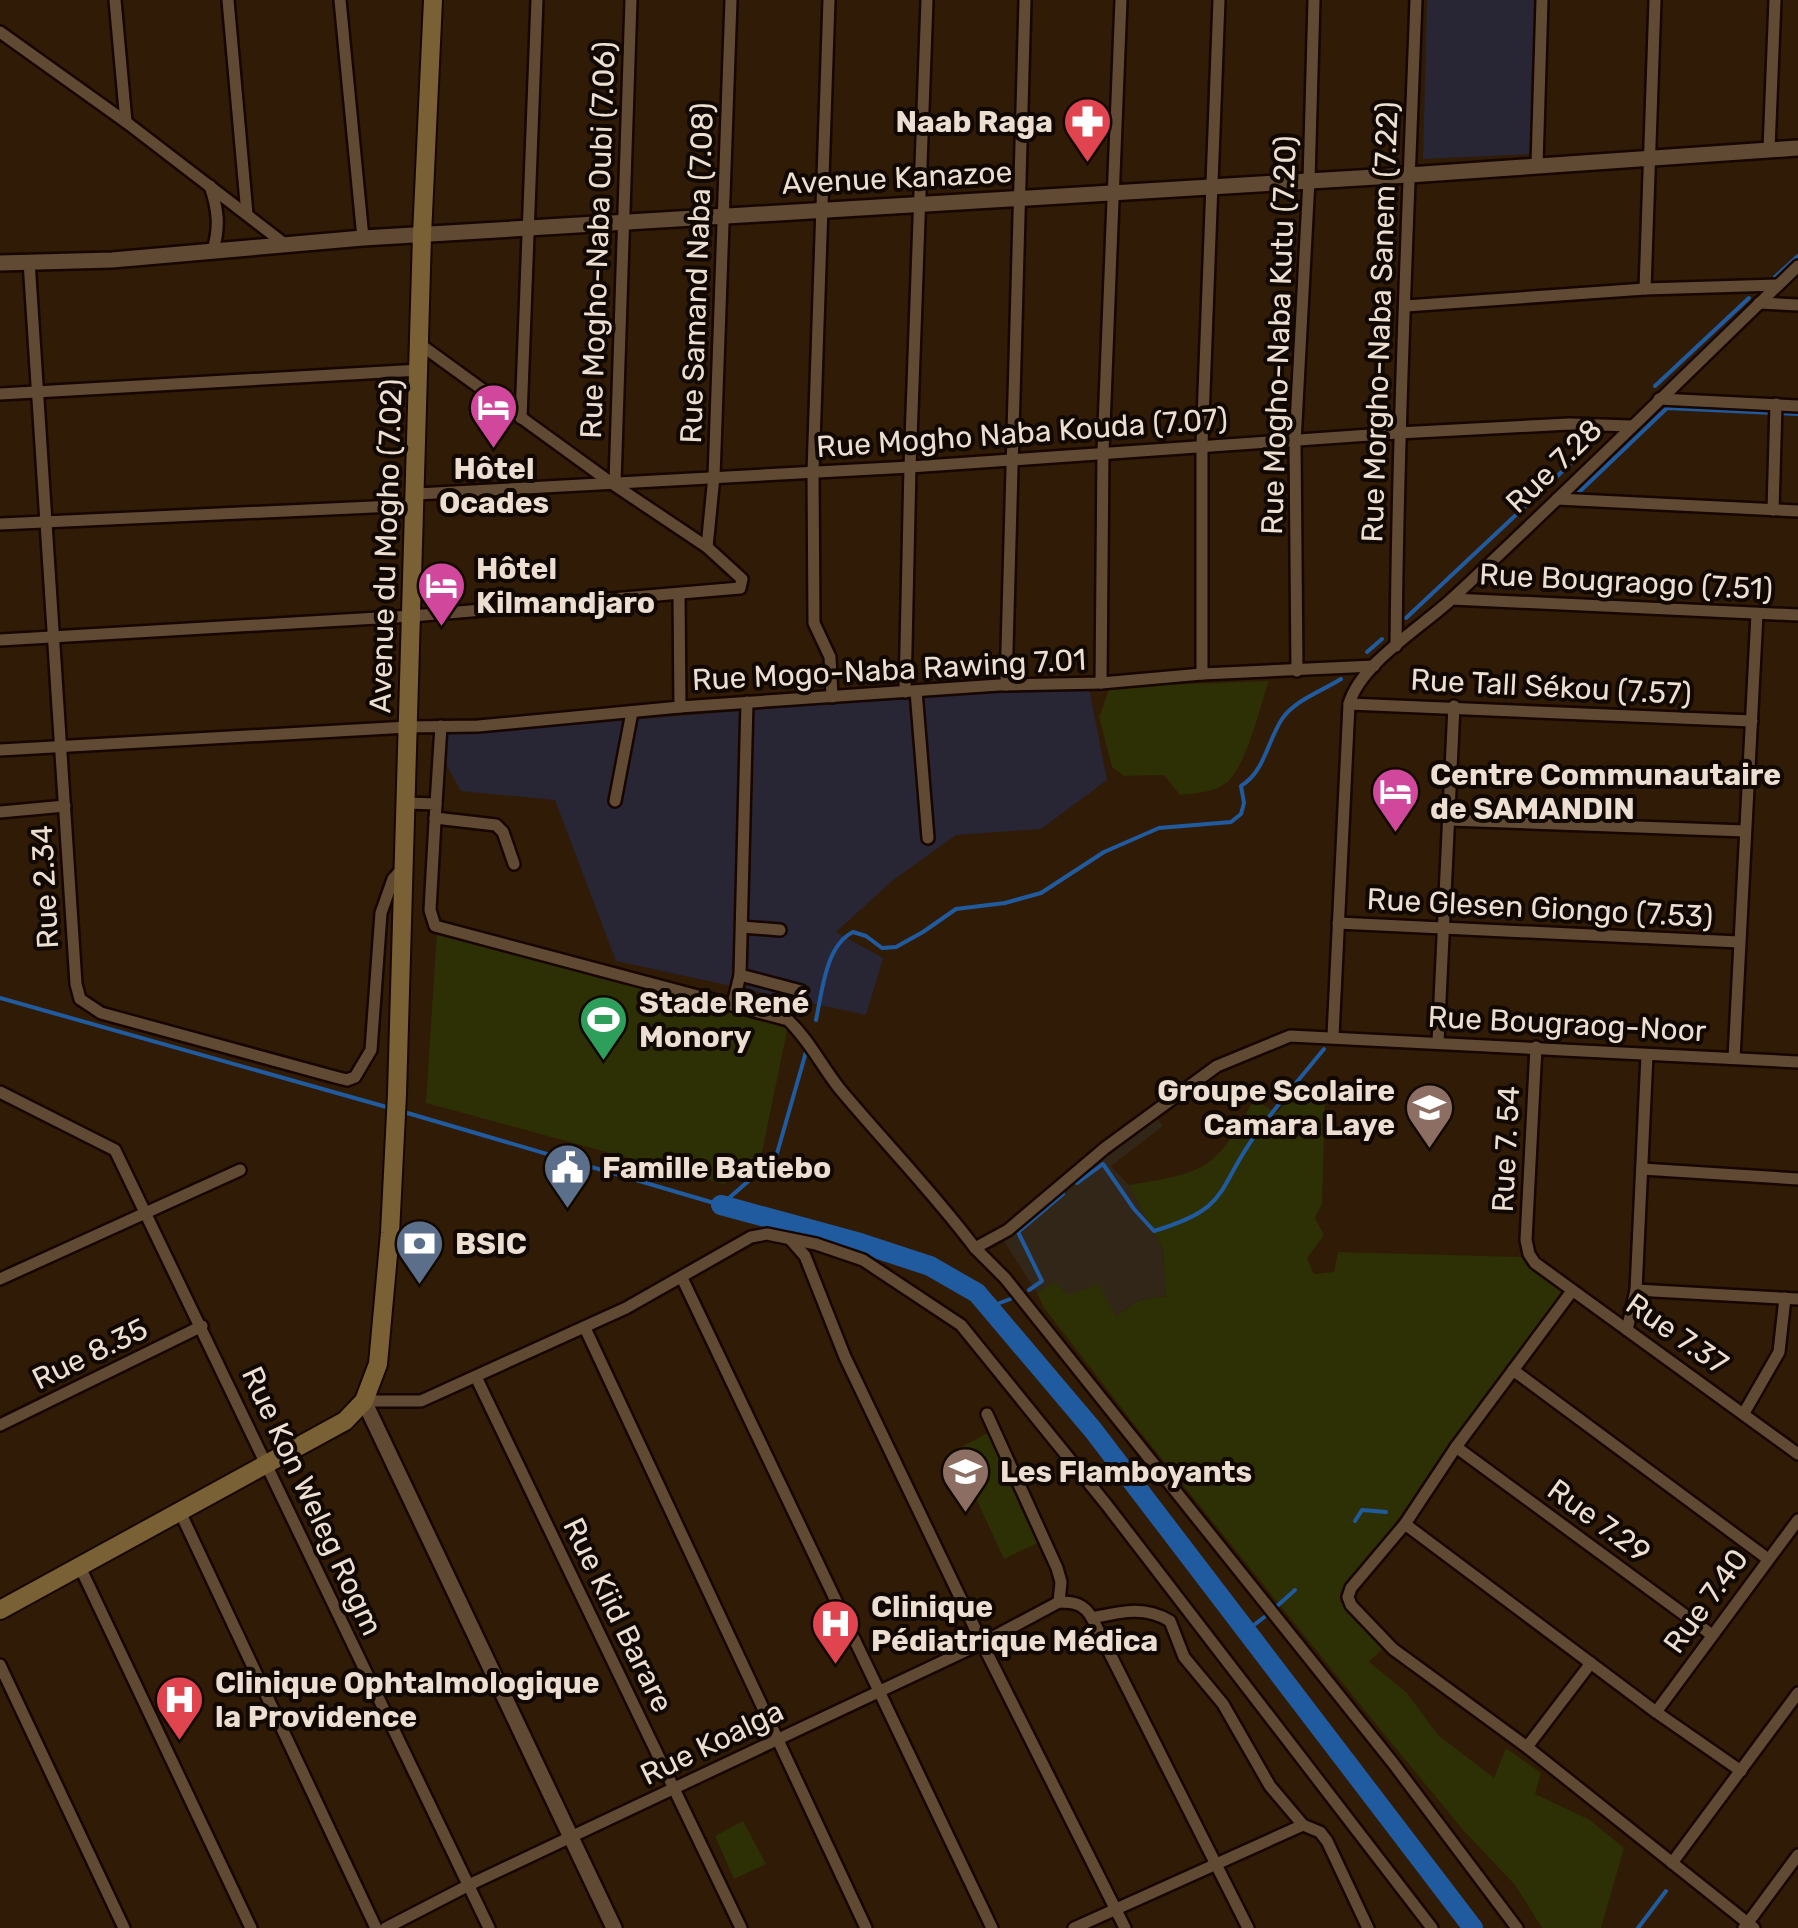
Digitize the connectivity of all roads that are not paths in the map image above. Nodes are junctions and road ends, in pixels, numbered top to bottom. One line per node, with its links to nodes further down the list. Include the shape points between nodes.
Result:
1 (115, 0): 19 (street)
2 (228, 0): 32 (street)
3 (340, 0): 37 (street)
4 (433, 0): 36 (main road, Avenue du Mogho (7.02))
5 (537, 0): 35 (street)
6 (631, 0): 34 (street, Rue Mogho-Naba Oubi (7.06))
7 (732, 0): 33 (street, Rue Samand Naba (7.08))
8 (829, 0): 31 (street)
9 (927, 0): 30 (street)
10 (1025, 0): 29 (street)
11 (1120, 0): 28 (street)
12 (1219, 0): 27 (street)
13 (1314, 0): 25 (street, Rue Mogho-Naba Kutu (7.20))
14 (1416, 0): 24 (street, Rue Morgho-Naba Sanem (7.22))
15 (1542, 0): 23 (street)
16 (1655, 0): 22 (street)
17 (1775, 0): 21 (street)
18 (0, 32): 19 (street)
19 (126, 122): 26 (street)
20 (1798, 148): 21 (street, Avenue Kanazoe)
21 (1769, 149): 22 (street, Avenue Kanazoe)
22 (1650, 157): 23 (street, Avenue Kanazoe); 44 (street)
23 (1538, 164): 24 (street, Avenue Kanazoe)
24 (1409, 175): 25 (street, Avenue Kanazoe); 47 (street, Rue Morgho-Naba Sanem (7.22))
25 (1310, 180): 27 (street, Avenue Kanazoe); 58 (street, Rue Mogho-Naba Kutu (7.20))
26 (210, 186): 32 (street); 39 (street, via 218,224)
27 (1212, 186): 28 (street, Avenue Kanazoe); 59 (street)
28 (1113, 191): 29 (street, Avenue Kanazoe); 60 (street)
29 (1020, 198): 30 (street, Avenue Kanazoe); 61 (street)
30 (920, 204): 31 (street, Avenue Kanazoe); 62 (street)
31 (822, 209): 33 (street, Avenue Kanazoe); 63 (street)
32 (248, 214): 38 (street)
33 (724, 216): 34 (street, Avenue Kanazoe); 64 (street, Rue Samand Naba (7.08))
34 (624, 223): 35 (street, Avenue Kanazoe); 65 (street, Rue Mogho-Naba Oubi (7.06))
35 (528, 229): 36 (street, Avenue Kanazoe); 55 (street)
36 (422, 235): 37 (street, Avenue Kanazoe); 48 (main road, Avenue du Mogho (7.02))
37 (363, 238): 38 (street, Avenue Kanazoe)
38 (286, 246): 39 (street, Avenue Kanazoe)
39 (213, 250): 40 (street, Avenue Kanazoe)
40 (29, 261): 41 (street, Avenue Kanazoe); 50 (street, Rue 2.34)
41 (0, 263)
42 (1798, 266): 43 (street, Rue 7.28)
43 (1778, 285): 44 (street); 45 (street, Rue 7.28)
44 (1645, 289): 47 (street)
45 (1759, 303): 46 (street); 52 (street, Rue 7.28)
46 (1798, 305)
47 (1406, 306): 57 (street, Rue Morgho-Naba Sanem (7.22))
48 (421, 345): 49 (main road, Avenue du Mogho (7.02)); 55 (street)
49 (420, 370): 50 (street); 67 (main road, Avenue du Mogho (7.02))
50 (38, 392): 51 (street); 70 (street, Rue 2.34)
51 (0, 394)
52 (1659, 400): 53 (street); 56 (street, Rue 7.28)
53 (1776, 404): 54 (street); 68 (street)
54 (1798, 406)
55 (522, 418): 65 (street)
56 (1631, 426): 57 (street, Rue Mogho Naba Kouda (7.07)); 66 (street, Rue 7.28)
57 (1398, 433): 58 (street, Rue Mogho Naba Kouda (7.07)); 80 (street, Rue Morgho-Naba Sanem (7.22))
58 (1295, 442): 59 (street, Rue Mogho Naba Kouda (7.07)); 82 (street, Rue Mogho-Naba Kutu (7.20))
59 (1202, 444): 60 (street, Rue Mogho Naba Kouda (7.07)); 83 (street)
60 (1103, 451): 61 (street, Rue Mogho Naba Kouda (7.07)); 84 (street)
61 (1014, 457): 62 (street, Rue Mogho Naba Kouda (7.07)); 85 (street)
62 (910, 467): 63 (street, Rue Mogho Naba Kouda (7.07)); 86 (street)
63 (813, 472): 64 (street, Rue Mogho Naba Kouda (7.07)); 87 (street, via 814,623 830,657)
64 (714, 476): 65 (street, Rue Mogho Naba Kouda (7.07)); 72 (street, Rue Samand Naba (7.08))
65 (612, 482): 67 (street, Rue Mogho Naba Kouda (7.07)); 72 (street)
66 (1556, 498): 68 (street); 74 (street, Rue 7.28)
67 (416, 500): 70 (street, Rue Mogho Naba Kouda (7.07)); 76 (main road, Avenue du Mogho (7.02))
68 (1773, 510): 69 (street)
69 (1798, 511)
70 (47, 522): 71 (street, Rue Mogho Naba Kouda (7.07)); 78 (street, Rue 2.34)
71 (0, 524)
72 (706, 546): 73 (street, via 743,584)
73 (679, 595): 76 (street); 91 (street)
74 (1452, 600): 75 (street, Rue Bougraogo (7.51)); 80 (street, Rue 7.28)
75 (1757, 614): 77 (street, Rue Bougraogo (7.51)); 93 (street)
76 (412, 616): 78 (street); 95 (main road, Avenue du Mogho (7.02))
77 (1798, 616)
78 (56, 638): 79 (street); 96 (street, Rue 2.34)
79 (0, 640)
80 (1396, 646): 81 (street, Rue 7.28)
81 (1374, 666): 82 (street, Rue Mogo-Naba Rawing 7.01); 89 (street, Rue 7.28)
82 (1297, 672): 83 (street, Rue Mogo-Naba Rawing 7.01)
83 (1202, 674): 84 (street, Rue Mogo-Naba Rawing 7.01)
84 (1101, 683): 85 (street, Rue Mogo-Naba Rawing 7.01)
85 (1006, 685): 86 (street, Rue Mogo-Naba Rawing 7.01)
86 (911, 692): 87 (street, Rue Mogo-Naba Rawing 7.01); 105 (street)
87 (832, 697): 88 (street, Rue Mogo-Naba Rawing 7.01)
88 (746, 702): 91 (street, Rue Mogo-Naba Rawing 7.01); 110 (street)
89 (1349, 704): 90 (street, Rue Tall Sékou (7.57)); 108 (street)
90 (1454, 706): 93 (street, Rue Tall Sékou (7.57)); 103 (street)
91 (680, 707): 92 (street, Rue Mogo-Naba Rawing 7.01)
92 (632, 712): 94 (street, Rue Mogo-Naba Rawing 7.01); 98 (street)
93 (1752, 720): 104 (street)
94 (441, 726): 95 (street, Rue Mogo-Naba Rawing 7.01); 101 (street)
95 (408, 727): 96 (street, Rue Mogo-Naba Rawing 7.01); 99 (main road, Avenue du Mogho (7.02))
96 (62, 748): 97 (street, Rue Mogo-Naba Rawing 7.01); 100 (street, Rue 2.34)
97 (0, 750)
98 (615, 801)
99 (406, 802): 101 (street); 107 (main road, Avenue du Mogho (7.02))
100 (65, 806): 102 (street); 107 (street, Rue 2.34, via 80,1000 100,1012 347,1080 371,1050 381,913)
101 (436, 811): 106 (street, via 496,826); 115 (street, via 434,926)
102 (0, 812)
103 (1448, 820): 104 (street); 109 (street)
104 (1746, 831): 112 (street)
105 (928, 838)
106 (514, 864)
107 (405, 866): 140 (main road, Avenue du Mogho (7.02), via 380,1349)
108 (1338, 923): 109 (street, Rue Glesen Giongo (7.53)); 116 (street)
109 (1444, 927): 112 (street, Rue Glesen Giongo (7.53)); 117 (street)
110 (742, 928): 111 (street); 113 (street)
111 (780, 930)
112 (1739, 942): 120 (street)
113 (740, 975): 114 (street); 115 (street)
114 (801, 991)
115 (732, 1004): 128 (street, via 788,1020 804,1035 840,1088)
116 (1333, 1036): 117 (street, Rue Bougraog-Noor); 128 (street, Rue Bougraog-Noor, via 1290,1036 1216,1066 1008,1230)
117 (1438, 1042): 118 (street, Rue Bougraog-Noor)
118 (1536, 1048): 119 (street, Rue Bougraog-Noor); 129 (street, Rue 7. 54)
119 (1646, 1055): 120 (street, Rue Bougraog-Noor); 123 (street)
120 (1734, 1058): 121 (street, Rue Bougraog-Noor)
121 (1798, 1062)
122 (0, 1092): 126 (street, Rue Kon Weleg Rogm, via 115,1150)
123 (1642, 1169): 125 (street); 132 (street)
124 (240, 1170): 126 (street)
125 (1798, 1179)
126 (146, 1212): 131 (street); 135 (street, Rue Kon Weleg Rogm)
127 (790, 1238): 130 (street, via 751,1237); 156 (street); 187 (street, via 862,1260 961,1325)
128 (975, 1248): 188 (street, via 1006,1278 1292,1636)
129 (1529, 1254): 133 (street, Rue 7.37)
130 (682, 1278): 136 (street); 159 (street)
131 (0, 1279)
132 (1636, 1290): 134 (street); 137 (street)
133 (1572, 1291): 137 (street, Rue 7.37); 138 (street)
134 (1791, 1299): 141 (street, via 1779,1352)
135 (202, 1326): 143 (street, Rue 8.35); 146 (street, Rue Kon Weleg Rogm)
136 (586, 1328): 139 (street); 162 (street)
137 (1627, 1330): 141 (street, Rue 7.37)
138 (1513, 1370): 144 (street); 150 (street)
139 (476, 1378): 140 (street, via 422,1401); 165 (street, Rue Kiid Barare)
140 (364, 1402): 146 (main road, via 346,1420); 167 (street)
141 (1744, 1412): 145 (street, Rue 7.37)
142 (987, 1414): 152 (street, via 1056,1568)
143 (0, 1425)
144 (1456, 1447): 149 (street); 155 (street, Rue 7.29)
145 (1798, 1454)
146 (266, 1466): 147 (main road); 171 (street, Rue Kon Weleg Rogm)
147 (181, 1514): 151 (main road); 176 (street)
148 (1798, 1520): 150 (street, Rue 7.40)
149 (1405, 1524): 157 (street); 163 (street, via 1352,1588 1350,1605 1394,1649)
150 (1768, 1559): 155 (street, Rue 7.40)
151 (80, 1567): 153 (main road); 175 (street)
152 (1059, 1602): 154 (street, via 1076,1602); 156 (street, Rue Koalga)
153 (0, 1610)
154 (1092, 1618): 166 (street, via 1146,1611 1170,1621 1184,1656); 169 (street)
155 (1712, 1636): 161 (street, Rue 7.40)
156 (982, 1642): 159 (street, Rue Koalga); 172 (street)
157 (1592, 1663): 161 (street); 163 (street)
158 (0, 1665): 174 (street)
159 (879, 1691): 162 (street, Rue Koalga); 182 (street)
160 (1798, 1692): 164 (street)
161 (1656, 1712): 164 (street)
162 (774, 1739): 165 (street, Rue Koalga); 181 (street)
163 (1527, 1748): 170 (street)
164 (1741, 1771): 170 (street)
165 (674, 1790): 167 (street, Rue Koalga); 180 (street, Rue Kiid Barare)
166 (1303, 1824): 169 (street); 186 (street, via 1327,1841)
167 (570, 1837): 171 (street, Rue Koalga); 179 (street)
168 (1798, 1855): 173 (street)
169 (1217, 1862): 172 (street); 185 (street)
170 (1672, 1863): 173 (street)
171 (469, 1885): 177 (street, Rue Koalga); 178 (street, Rue Kon Weleg Rogm)
172 (1116, 1908): 183 (street); 184 (street)
173 (1748, 1926)
174 (124, 1928)
175 (251, 1928)
176 (376, 1928)
177 (386, 1928)
178 (489, 1928)
179 (614, 1928)
180 (741, 1928)
181 (866, 1928)
182 (992, 1928)
183 (1074, 1928)
184 (1125, 1928)
185 (1248, 1928)
186 (1368, 1928)
187 (1432, 1928)
188 (1517, 1928)

